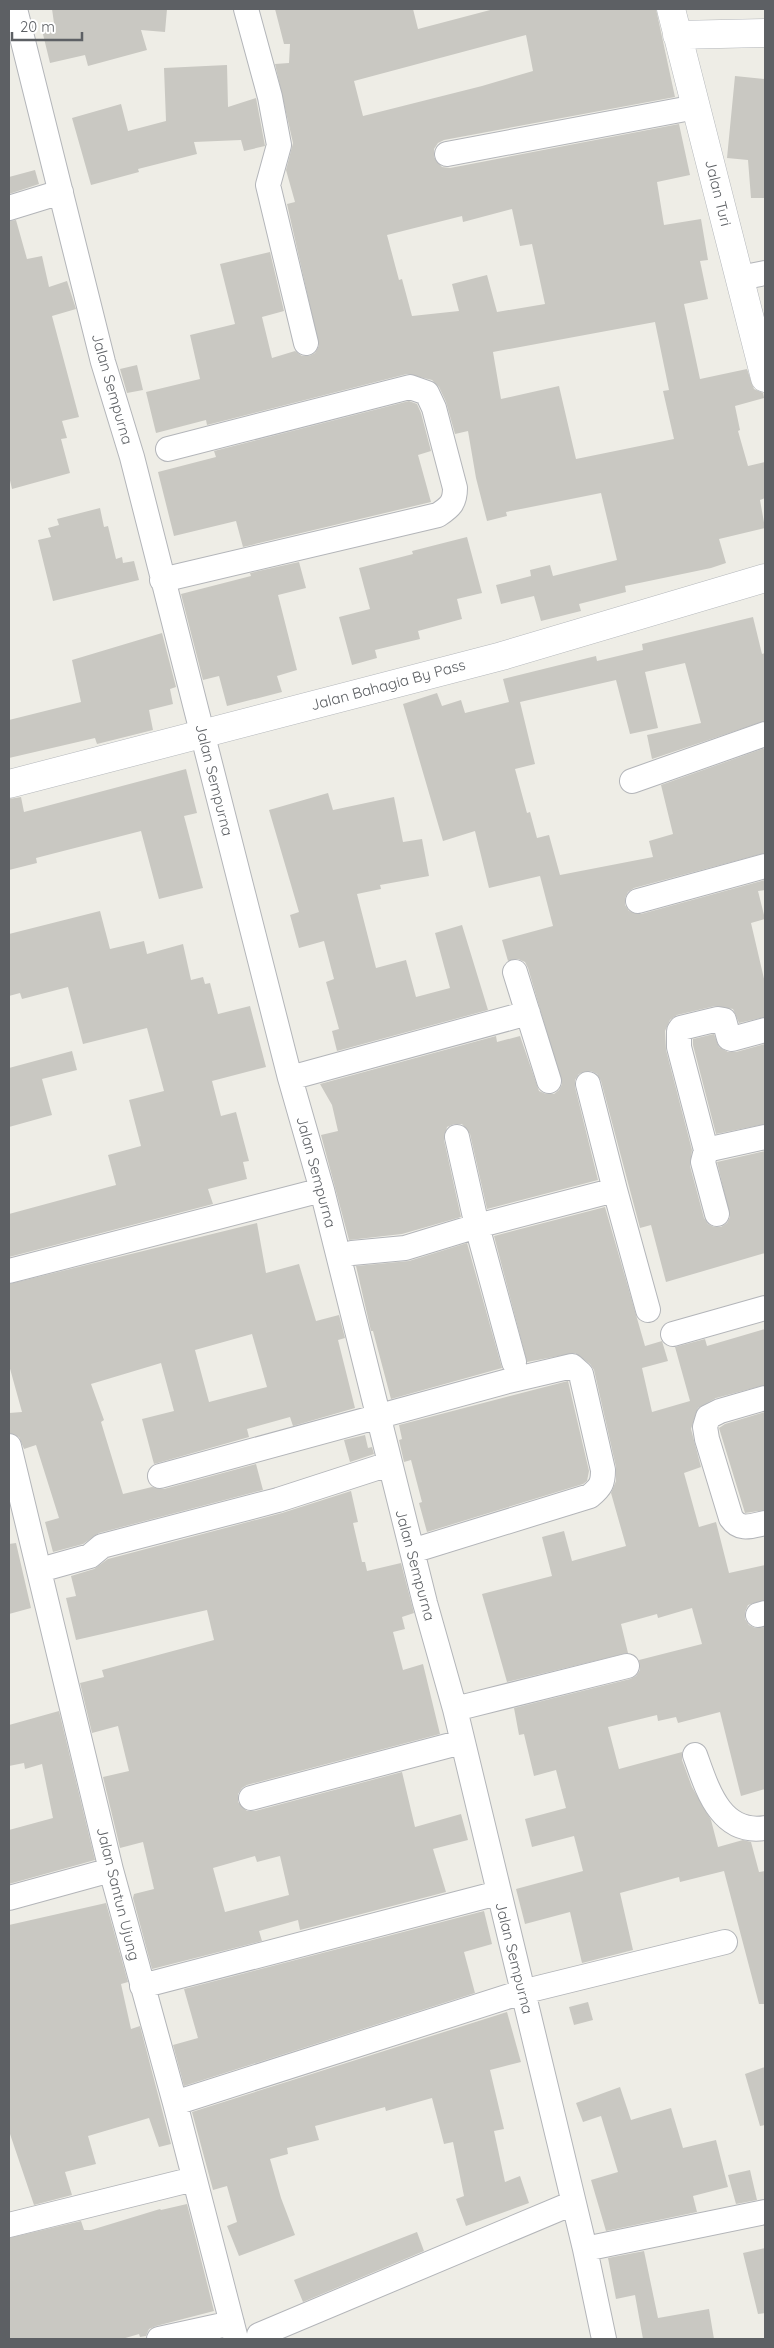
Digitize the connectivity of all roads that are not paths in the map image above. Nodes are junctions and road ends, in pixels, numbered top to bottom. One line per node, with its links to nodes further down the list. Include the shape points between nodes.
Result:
1 (15, 9): 8 (street, Jalan Sempurna)
2 (246, 9): 11 (street, via 270,97 279,146 268,186)
3 (671, 9): 5 (main road, Jalan Turi)
4 (765, 32): 5 (main road)
5 (677, 35): 6 (main road, Jalan Turi)
6 (696, 107): 7 (street); 10 (main road, Jalan Turi)
7 (447, 154)
8 (61, 192): 9 (street); 13 (street, Jalan Sempurna, via 103,362)
9 (9, 208)
10 (753, 275): 12 (main road, Jalan Turi)
11 (306, 343)
12 (765, 378)
13 (132, 457): 15 (street, Jalan Sempurna); 15 (street, via 410,387 427,393 434,408 456,488 455,500 438,515)
14 (765, 578): 16 (main road, Jalan Bahagia By Pass, via 502,656)
15 (162, 580): 16 (street, Jalan Sempurna)
16 (203, 734): 19 (main road, Jalan Bahagia By Pass); 25 (street, Jalan Sempurna)
17 (765, 734): 18 (street)
18 (632, 781)
19 (9, 784)
20 (765, 866): 21 (street)
21 (638, 901)
22 (514, 972): 23 (street)
23 (528, 1013): 25 (street); 26 (street)
24 (765, 1030): 30 (street, via 732,1039 724,1020 718,1019 678,1031)
25 (290, 1078): 31 (street, Jalan Sempurna)
26 (549, 1081)
27 (588, 1084): 32 (street)
28 (457, 1137): 34 (street)
29 (765, 1137): 30 (street)
30 (706, 1150): 33 (street, via 704,1162)
31 (322, 1190): 35 (street, Jalan Sempurna); 36 (street)
32 (615, 1190): 34 (street); 38 (street)
33 (717, 1214)
34 (477, 1226): 35 (street, via 406,1248); 40 (street)
35 (338, 1257): 42 (street, Jalan Sempurna)
36 (9, 1271)
37 (765, 1308): 39 (street)
38 (648, 1310)
39 (673, 1334)
40 (514, 1362)
41 (765, 1398): 46 (street, via 708,1417 705,1428 731,1518 736,1525 746,1527)
42 (377, 1416): 44 (street, Jalan Sempurna); 45 (street); 48 (street, via 572,1366 581,1374 603,1470 603,1483 598,1489 590,1496)
43 (9, 1446): 47 (street, Jalan Santun Ujung)
44 (389, 1464): 48 (street, Jalan Sempurna); 49 (street, via 278,1500 102,1546 90,1556)
45 (160, 1476)
46 (765, 1523)
47 (19, 1534): 49 (street, Jalan Santun Ujung)
48 (412, 1551): 51 (street, Jalan Sempurna)
49 (40, 1570): 56 (street, Jalan Santun Ujung)
50 (627, 1666): 51 (street)
51 (455, 1709): 52 (street, Jalan Sempurna)
52 (462, 1742): 54 (street); 57 (street, Jalan Sempurna)
53 (695, 1755): 55 (street, via 711,1798 722,1813 747,1829)
54 (251, 1798)
55 (765, 1828)
56 (111, 1870): 58 (street); 60 (street, Jalan Santun Ujung)
57 (498, 1893): 60 (street); 61 (street, Jalan Sempurna)
58 (9, 1898)
59 (725, 1942): 61 (street)
60 (142, 1986): 62 (street, Jalan Santun Ujung)
61 (522, 1992): 62 (street); 64 (street, Jalan Sempurna)
62 (175, 2103): 63 (street, Jalan Santun Ujung)
63 (194, 2179): 66 (street); 68 (street, Jalan Santun Ujung)
64 (573, 2204): 67 (street, Jalan Sempurna); 69 (street)
65 (765, 2212): 67 (street)
66 (9, 2225)
67 (585, 2249): 71 (street, Jalan Sempurna)
68 (234, 2331): 70 (street)
69 (260, 2334)
70 (159, 2339)
71 (604, 2339)

